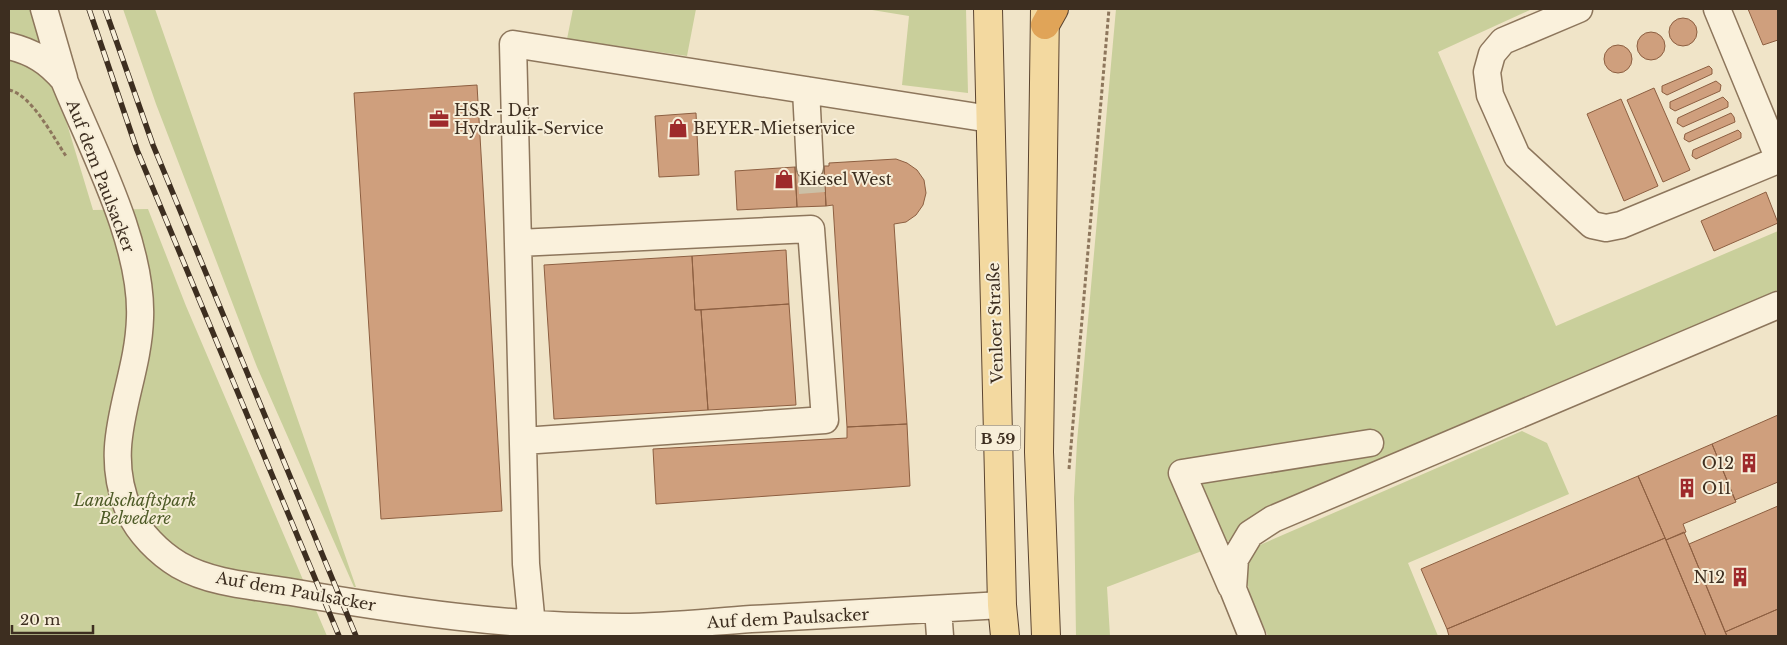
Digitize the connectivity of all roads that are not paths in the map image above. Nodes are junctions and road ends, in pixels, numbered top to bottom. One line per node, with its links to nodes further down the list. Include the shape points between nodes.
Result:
1 (44, 9): 7 (street)
2 (988, 9): 9 (main road, Venloer Straße / B 59)
3 (1579, 9): 11 (street, via 1503,42 1492,54 1487,72 1490,95 1517,156 1592,225 1606,228 1621,226)
4 (1716, 9): 10 (street)
5 (1048, 14): 18 (main road, B 59, via 1039,452)
6 (9, 46): 7 (street, Auf dem Paulsacker, via 39,56)
7 (64, 80): 22 (street, Auf dem Paulsacker, via 123,225 137,281 140,318 117,440 118,480 130,514 151,544 180,565 215,579)
8 (806, 90): 9 (street); 12 (street); 13 (street, via 513,44)
9 (990, 120): 19 (main road, Venloer Straße / B 59)
10 (1778, 157)
11 (1778, 160)
12 (810, 167)
13 (518, 243): 15 (street); 15 (street, via 812,218 824,420)
14 (1778, 305): 17 (street, via 1274,519 1250,534 1235,559)
15 (523, 441): 22 (street, via 526,564)
16 (1370, 443): 17 (street, via 1182,473)
17 (1232, 589): 26 (street)
18 (1046, 602): 19 (main road); 25 (main road, B 59)
19 (1002, 605): 20 (street, Auf dem Paulsacker); 24 (main road, Venloer Straße / B 59)
20 (938, 609): 21 (street, Auf dem Paulsacker); 23 (street)
21 (751, 628): 22 (street, Auf dem Paulsacker)
22 (533, 630)
23 (940, 636)
24 (1005, 636)
25 (1046, 636)
26 (1252, 636)

